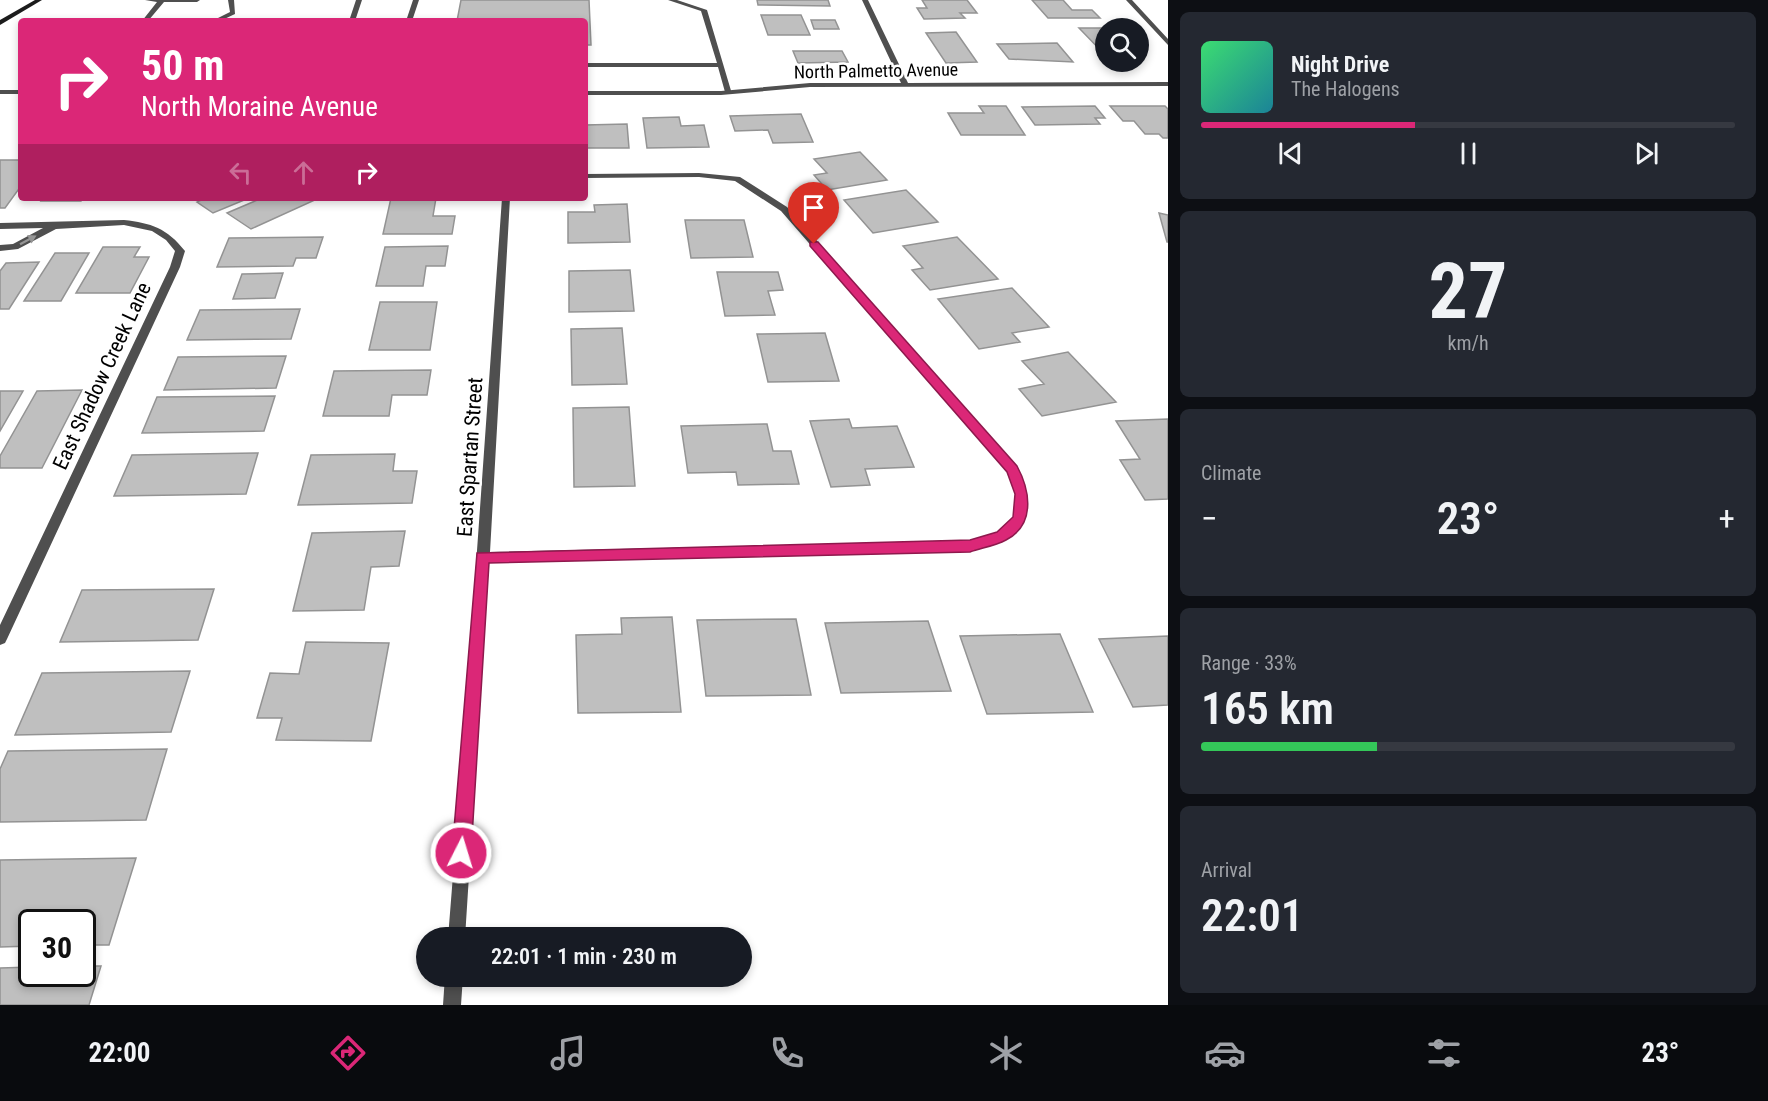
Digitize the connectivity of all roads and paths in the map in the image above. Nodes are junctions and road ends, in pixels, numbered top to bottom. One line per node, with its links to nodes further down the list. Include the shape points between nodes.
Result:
1 (39, 0): 15 (main road)
2 (148, 0): 3 (street)
3 (162, 0): 4 (street); 11 (street)
4 (197, 0)
5 (231, 0): 12 (street, via 233,13)
6 (360, 0): 13 (street)
7 (416, 0): 14 (street)
8 (672, 0): 18 (street, via 704,10)
9 (865, 0): 20 (street)
10 (1129, 0): 16 (street)
11 (148, 18)
12 (222, 18)
13 (352, 18)
14 (410, 18)
15 (0, 23)
16 (1168, 43)
17 (588, 65): 18 (street)
18 (721, 65): 23 (street)
19 (1168, 84): 20 (street, North Palmetto Avenue)
20 (906, 85): 23 (street, North Palmetto Avenue)
21 (0, 92): 22 (street)
22 (18, 92)
23 (729, 92): 24 (street, North Palmetto Avenue)
24 (588, 93)
25 (588, 176): 30 (street, via 699,175 737,179 784,209 1012,470 1022,494 1020,519 1002,536 970,546)
26 (506, 201): 30 (street, East Spartan Street)
27 (0, 226): 28 (street, East Shadow Creek Lane, via 21,222)
28 (55, 226): 29 (street, East Shadow Creek Lane, one-way to 28, via 15,247); 31 (street, East Shadow Creek Lane, via 120,222 153,227 172,239 180,251)
29 (0, 248)
30 (483, 557): 32 (street, East Spartan Street)
31 (0, 639)
32 (456, 927)
33 (453, 987): 34 (street)
34 (452, 1005)

